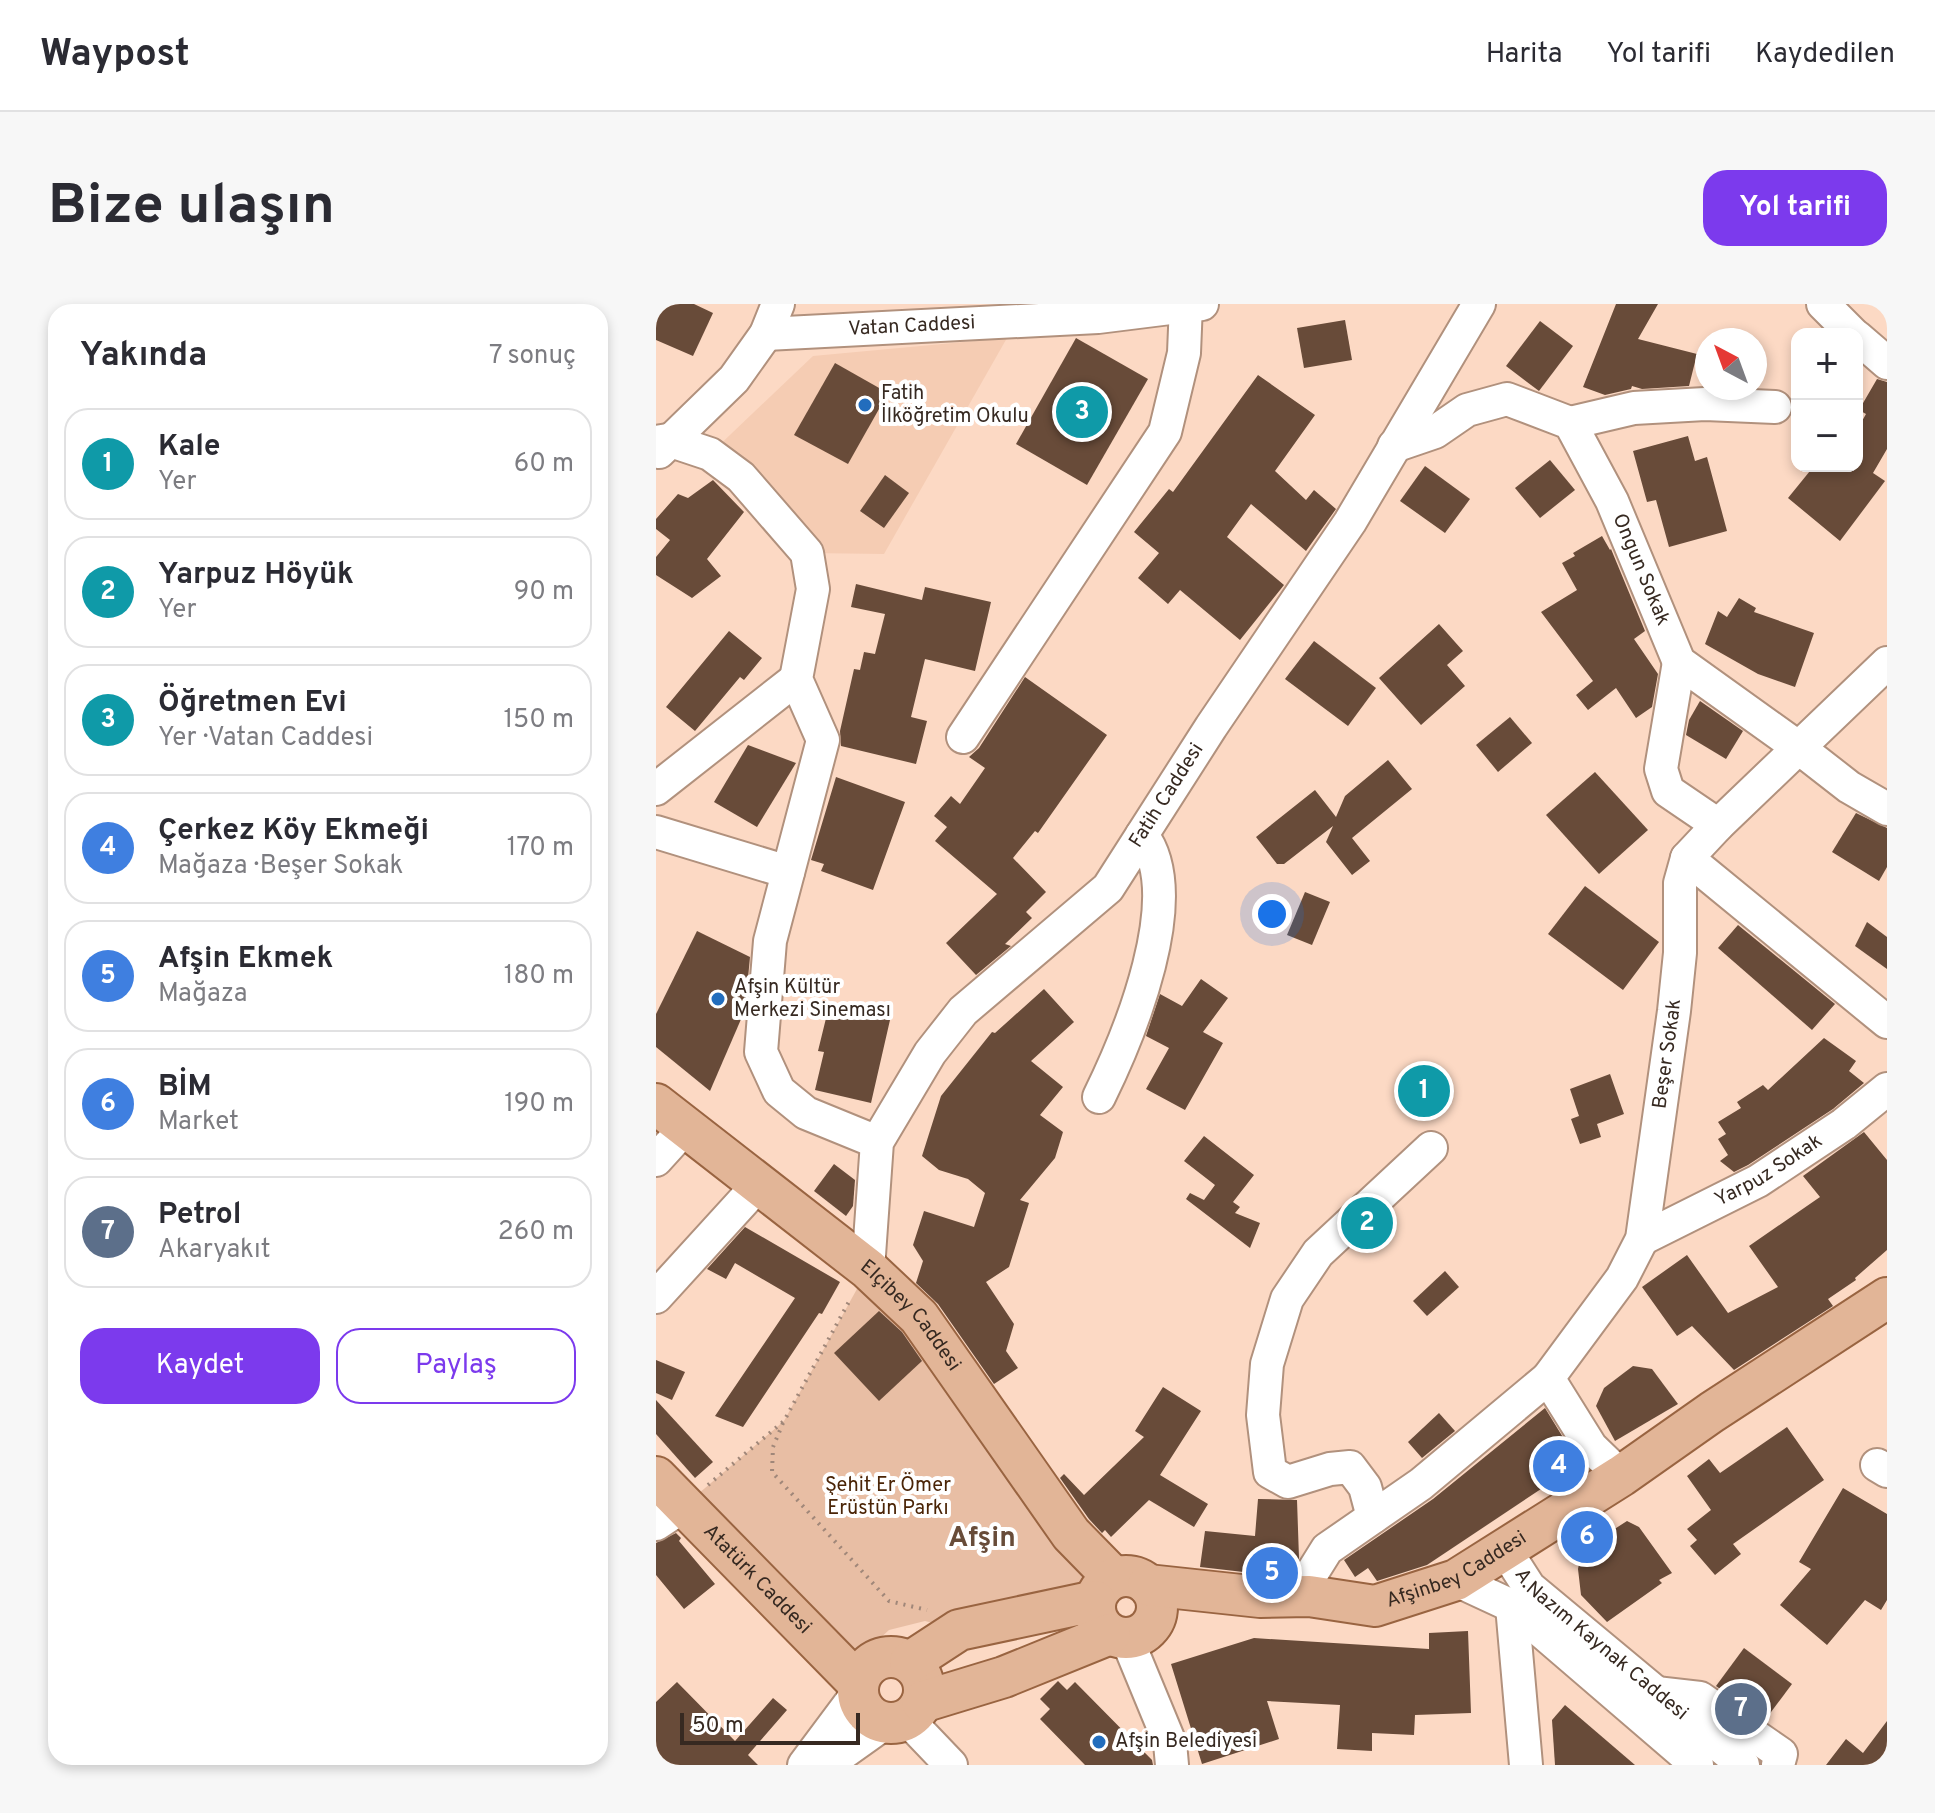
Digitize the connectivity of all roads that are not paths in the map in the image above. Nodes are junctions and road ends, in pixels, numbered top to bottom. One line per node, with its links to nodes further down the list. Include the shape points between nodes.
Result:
1 (778, 304): 6 (street)
2 (1479, 304): 12 (street, Fatih Caddesi)
3 (1823, 304): 5 (street)
4 (1191, 305): 6 (street, Vatan Caddesi, via 1098,317); 16 (street, via 1165,432)
5 (1847, 328)
6 (766, 334): 11 (street, via 734,379)
7 (1863, 343): 8 (street)
8 (1887, 363)
9 (1775, 407): 10 (street, via 1634,408)
10 (1570, 423): 12 (street, via 1507,399 1467,410 1435,432); 13 (street, Ongun Sokak, via 1612,501)
11 (660, 446): 15 (street, via 710,454 741,477 807,553 813,589)
12 (1394, 446): 22 (street, Fatih Caddesi, via 1350,522)
13 (1679, 662): 17 (street); 20 (street, via 1661,769 1668,791)
14 (1887, 663): 17 (street)
15 (796, 679): 18 (street); 24 (street, via 823,740)
16 (963, 737)
17 (1799, 748): 19 (street); 20 (street)
18 (656, 789)
19 (1887, 809)
20 (1718, 825): 23 (street)
21 (656, 832): 24 (street)
22 (1142, 835): 27 (street, via 1159,872 1156,930 1130,1027); 29 (street, Fatih Caddesi, via 1108,888 963,1011 930,1053)
23 (1687, 858): 25 (street); 33 (street, Beşer Sokak, via 1680,883 1673,1026)
24 (788, 872): 29 (street, via 770,941 761,1052 779,1091 806,1113)
25 (1887, 1022)
26 (1887, 1089): 33 (street, Yarpuz Sokak, via 1758,1181)
27 (1099, 1097)
28 (671, 1115): 31 (street); 32 (main road, Elçibey Caddesi)
29 (877, 1142): 34 (street, Fatih Caddesi)
30 (1431, 1148): 43 (street, via 1318,1253 1287,1299 1267,1364 1263,1415 1270,1472 1288,1482 1350,1467 1365,1487)
31 (656, 1160)
32 (758, 1185): 34 (main road, Elçibey Caddesi); 35 (street)
33 (1642, 1239): 38 (street, Beşer Sokak, via 1622,1278)
34 (868, 1269): 48 (main road, Elçibey Caddesi, via 919,1317)
35 (656, 1297)
36 (1887, 1298): 39 (main road, Afşinbey Caddesi)
37 (1887, 1330): 39 (main road, Afşinbey Caddesi)
38 (1548, 1378): 40 (street, via 1591,1447); 43 (street, Beşer Sokak, via 1421,1484)
39 (1712, 1412): 40 (main road, Afşinbey Caddesi)
40 (1621, 1476): 44 (main road, Afşinbey Caddesi)
41 (656, 1477): 42 (main road, Atatürk Caddesi)
42 (670, 1514): 50 (main road, Atatürk Caddesi)
43 (1373, 1517): 46 (street, Beşer Sokak, via 1327,1549 1312,1573)
44 (1504, 1548): 45 (main road, Afşinbey Caddesi); 51 (street, A.Nazım Kaynak Caddesi, via 1529,1587)
45 (1456, 1580): 46 (main road, Afşinbey Caddesi, via 1375,1606); 47 (street, A.Nazım Kaynak Caddesi)
46 (1309, 1596): 48 (main road, Afşinbey Caddesi)
47 (1512, 1606): 57 (street); 58 (street, A.Nazım Kaynak Caddesi)
48 (1124, 1610): 49 (main road, via 959,1630); 52 (main road, via 1004,1677); 56 (street, via 1170,1743)
49 (910, 1662): 50 (main road, via 889,1656 878,1659 869,1665); 52 (main road, via 923,1680)
50 (858, 1688): 52 (main road, via 867,1713); 53 (street)
51 (1656, 1693): 59 (street, A.Nazım Kaynak Caddesi); 60 (street, via 1700,1698 1781,1754)
52 (905, 1715): 54 (street); 55 (street)
53 (804, 1765)
54 (826, 1765)
55 (951, 1765)
56 (1172, 1765)
57 (1526, 1765)
58 (1697, 1765)
59 (1743, 1765)
60 (1778, 1765)

